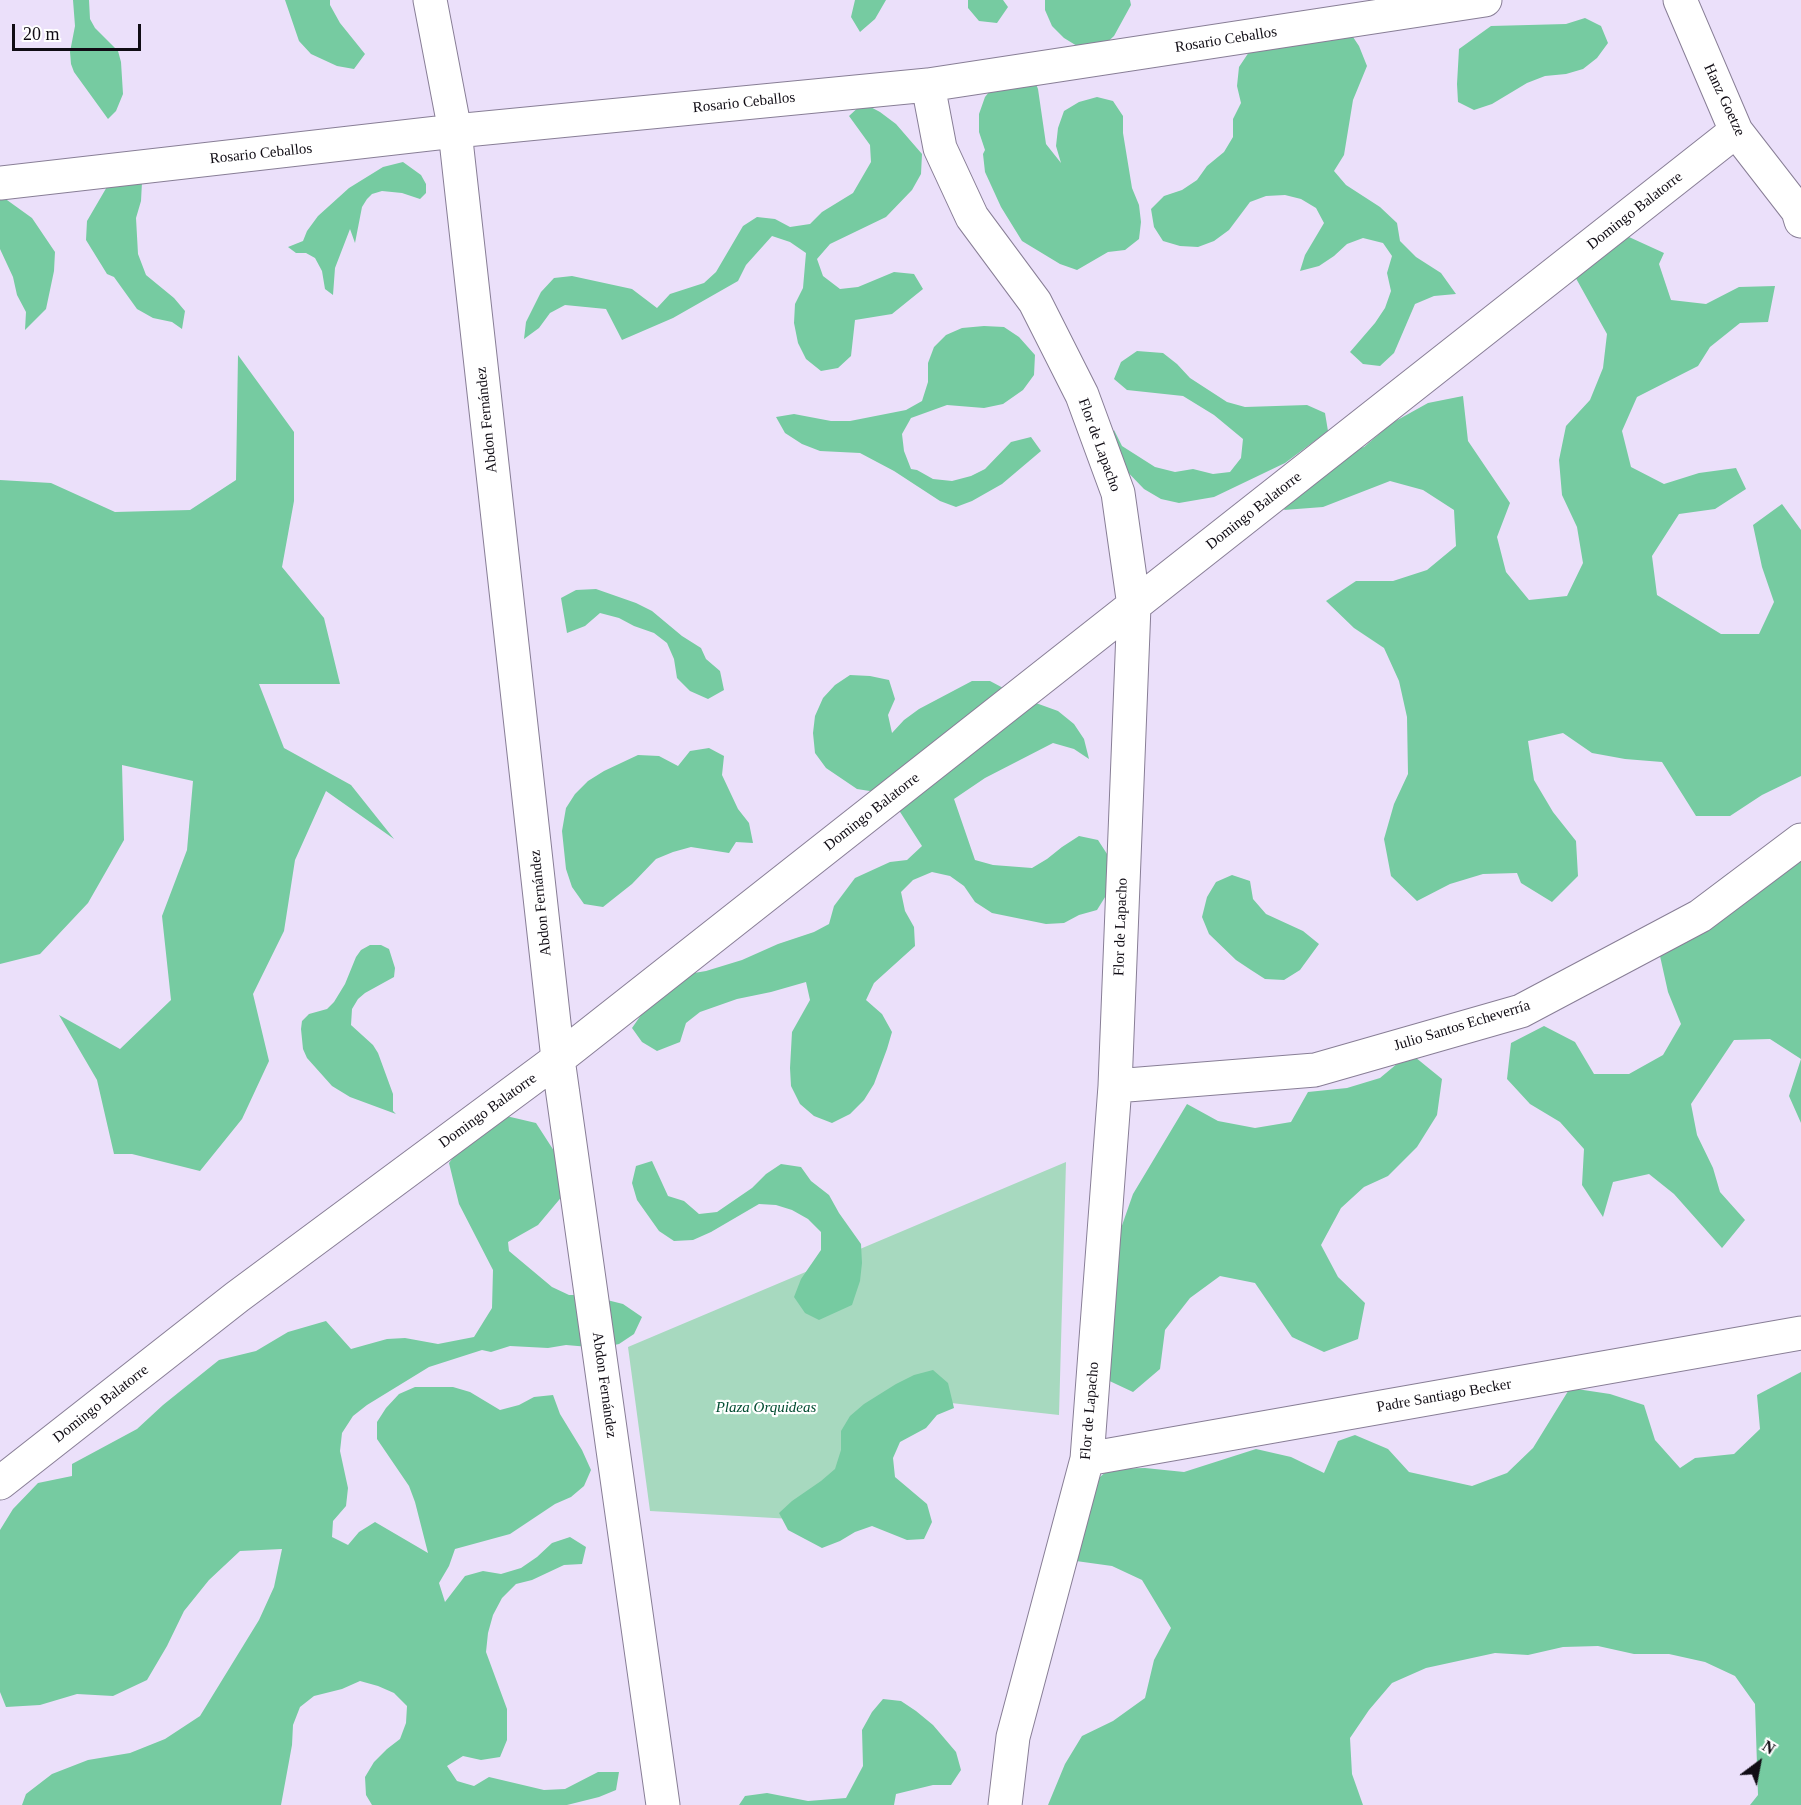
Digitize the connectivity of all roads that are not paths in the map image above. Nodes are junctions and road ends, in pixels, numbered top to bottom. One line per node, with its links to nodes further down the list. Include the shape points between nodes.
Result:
1 (430, 0): 6 (street, Abdon Fernández)
2 (1485, 0): 4 (street, Rosario Ceballos)
3 (1680, 0): 5 (street, Hanz Goetze)
4 (928, 85): 6 (street, Rosario Ceballos); 9 (street, Flor de Lapacho, via 940,148 972,217 1035,302 1082,395 1118,493)
5 (1736, 131): 8 (street, Hanz Goetze, via 1798,211); 9 (street, Domingo Balatorre)
6 (455, 132): 7 (street, Rosario Ceballos); 11 (street, Abdon Fernández)
7 (0, 183)
8 (1801, 221)
9 (1134, 606): 11 (street, Domingo Balatorre); 12 (street, Flor de Lapacho)
10 (1801, 840): 12 (street, Julio Santos Echeverría, via 1700,916 1521,1011 1316,1070)
11 (558, 1059): 15 (street, Domingo Balatorre, via 237,1297); 16 (street, Abdon Fernández)
12 (1115, 1086): 14 (street, Flor de Lapacho)
13 (1801, 1333): 14 (street, Padre Santiago Becker)
14 (1087, 1459): 17 (street, Flor de Lapacho, via 1013,1737)
15 (0, 1483)
16 (663, 1805)
17 (1005, 1805)

